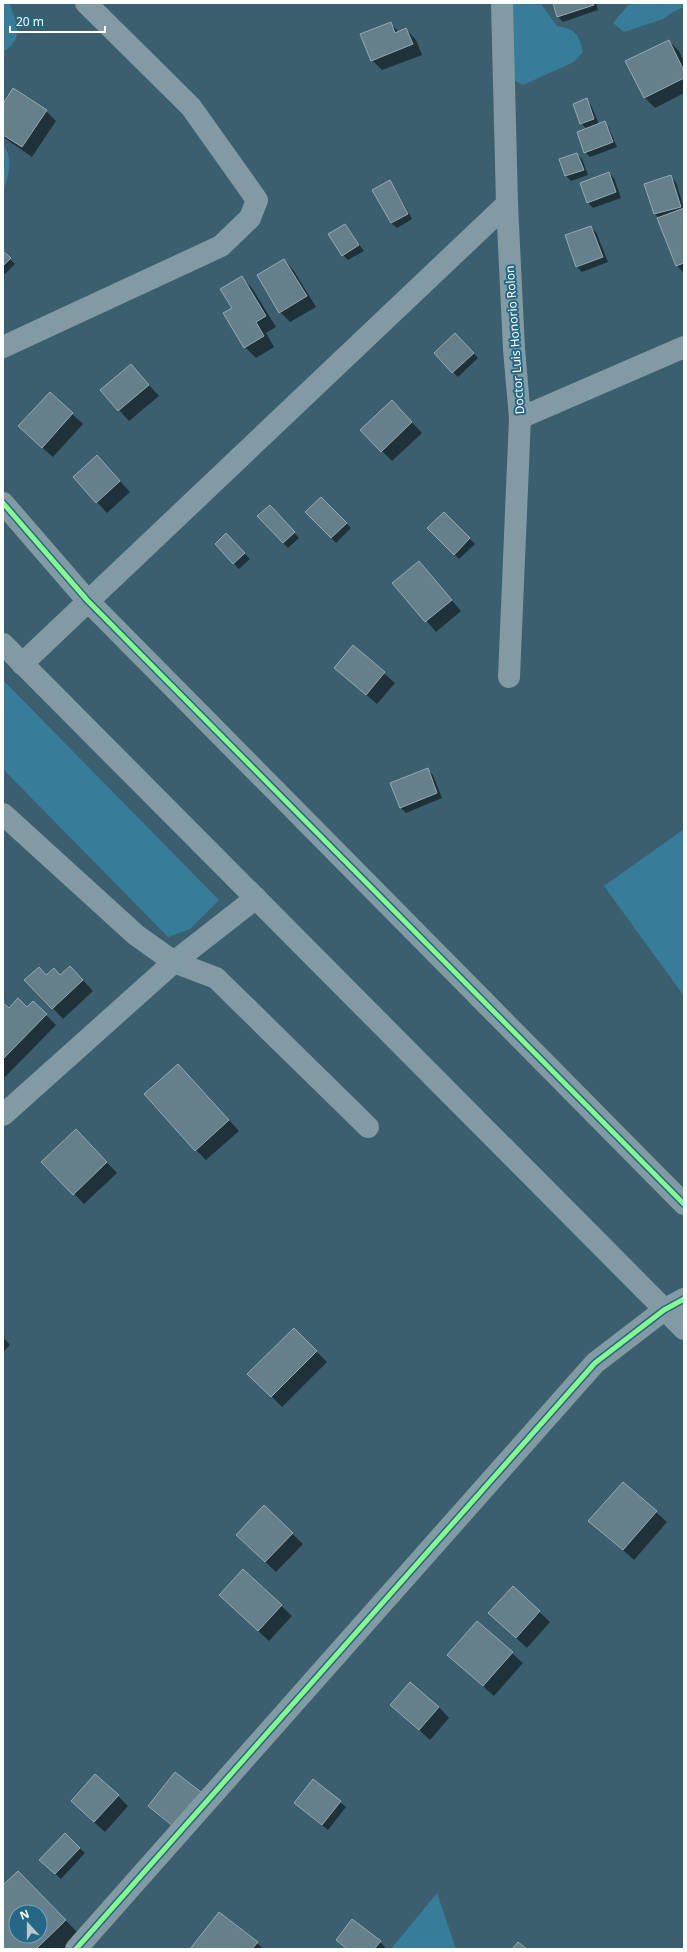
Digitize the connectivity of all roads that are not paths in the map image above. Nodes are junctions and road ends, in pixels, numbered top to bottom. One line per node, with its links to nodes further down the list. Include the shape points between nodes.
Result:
1 (86, 3): 4 (street, via 191,107 257,200 250,218 222,246)
2 (502, 3): 3 (street, Doctor Luis Honorio Rolon)
3 (507, 204): 6 (street, Doctor Luis Honorio Rolon); 8 (street)
4 (3, 347)
5 (684, 347): 6 (street)
6 (520, 418): 11 (street, Doctor Luis Honorio Rolon)
7 (3, 503): 8 (street)
8 (87, 600): 10 (street); 17 (street)
9 (3, 644): 10 (street)
10 (22, 664): 13 (street)
11 (509, 677)
12 (3, 814): 14 (street, via 136,935)
13 (256, 898): 14 (street); 19 (street)
14 (174, 962): 15 (street); 16 (street, via 216,978)
15 (3, 1115)
16 (368, 1127)
17 (684, 1204)
18 (684, 1299): 19 (street)
19 (664, 1310): 20 (street); 21 (street, via 595,1363)
20 (684, 1329)
21 (76, 1949)

